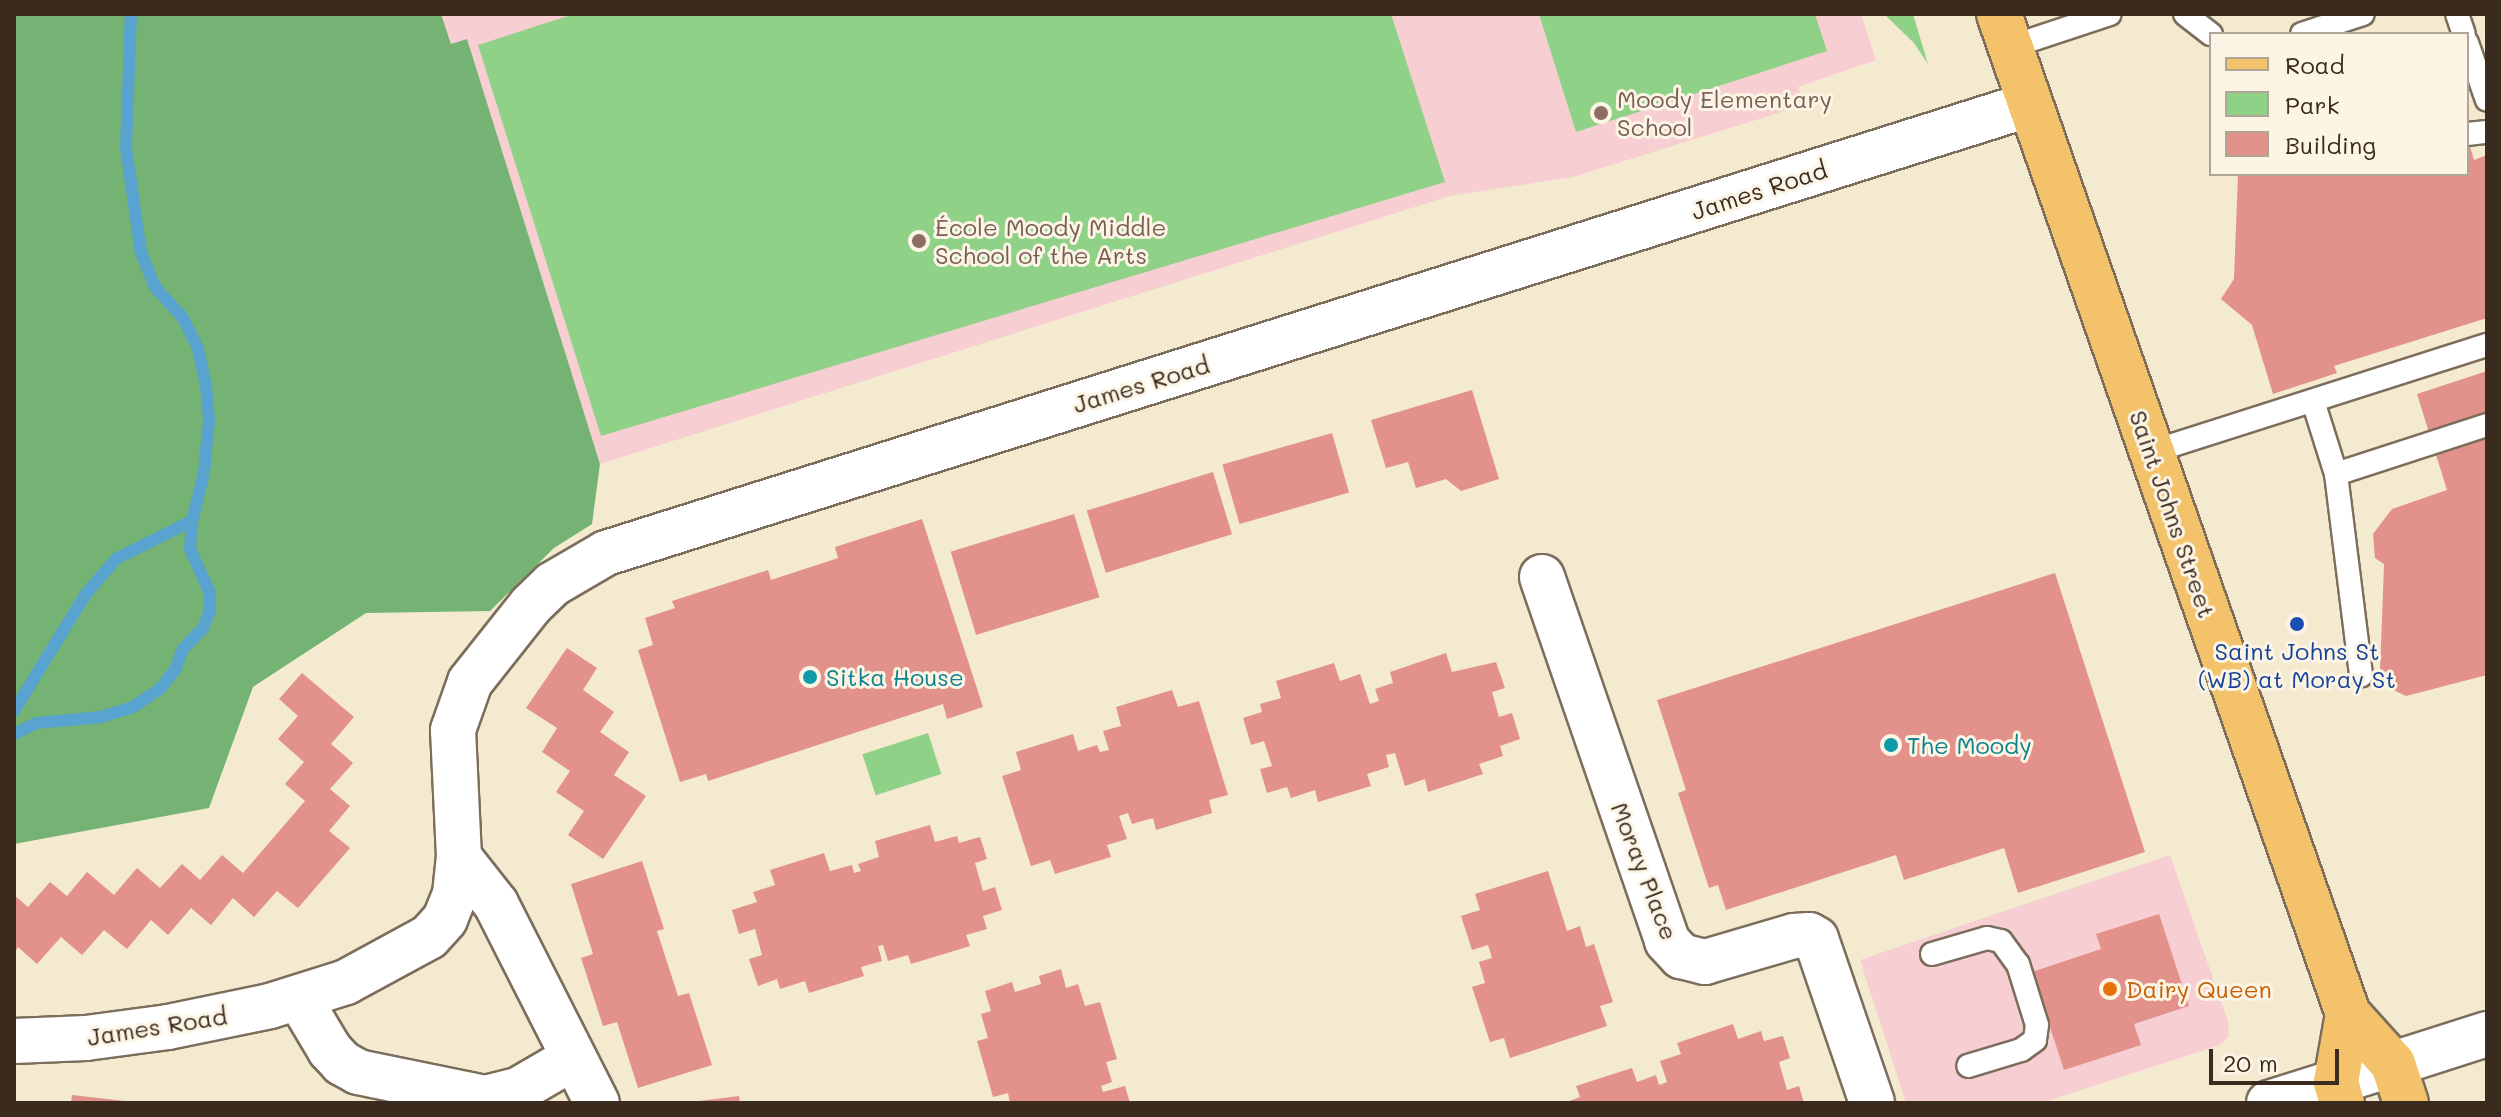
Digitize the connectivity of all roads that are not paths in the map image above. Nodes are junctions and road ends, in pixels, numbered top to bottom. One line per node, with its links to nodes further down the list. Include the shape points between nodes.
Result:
1 (2110, 14): 4 (lane)
2 (2185, 14): 5 (lane)
3 (2363, 14): 6 (lane)
4 (2005, 31): 9 (main road, Saint Johns Street)
5 (2209, 32)
6 (2308, 32)
7 (2469, 49): 8 (lane)
8 (2487, 100)
9 (2028, 105): 13 (main road, Saint Johns Street); 17 (street, James Road, via 606,553 542,594 470,682 453,730)
10 (2487, 345): 11 (lane)
11 (2313, 401): 13 (lane); 14 (lane)
12 (2487, 425): 14 (lane)
13 (2151, 452): 20 (main road, Saint Johns Street)
14 (2336, 474): 16 (lane)
15 (1542, 577): 28 (street, Moray Place, via 1667,941 1681,956 1705,962 1794,936 1816,939)
16 (2361, 675)
17 (459, 857): 19 (street, James Road, via 455,894 445,919 429,937 346,982); 23 (street, via 496,904)
18 (1932, 954): 24 (lane, via 1987,938 2001,941 2018,964 2037,1025 2035,1040 2021,1050)
19 (299, 998): 22 (street, James Road, via 168,1027); 23 (street, via 330,1050 358,1072 485,1098 518,1090)
20 (2348, 1014): 25 (main road, Saint Johns Street); 26 (main road, Saint Johns Street)
21 (2487, 1034): 25 (street)
22 (14, 1041)
23 (573, 1058): 27 (street)
24 (1968, 1066)
25 (2400, 1084): 26 (street)
26 (2339, 1092): 29 (street)
27 (597, 1103)
28 (1872, 1103)
29 (2269, 1103)

